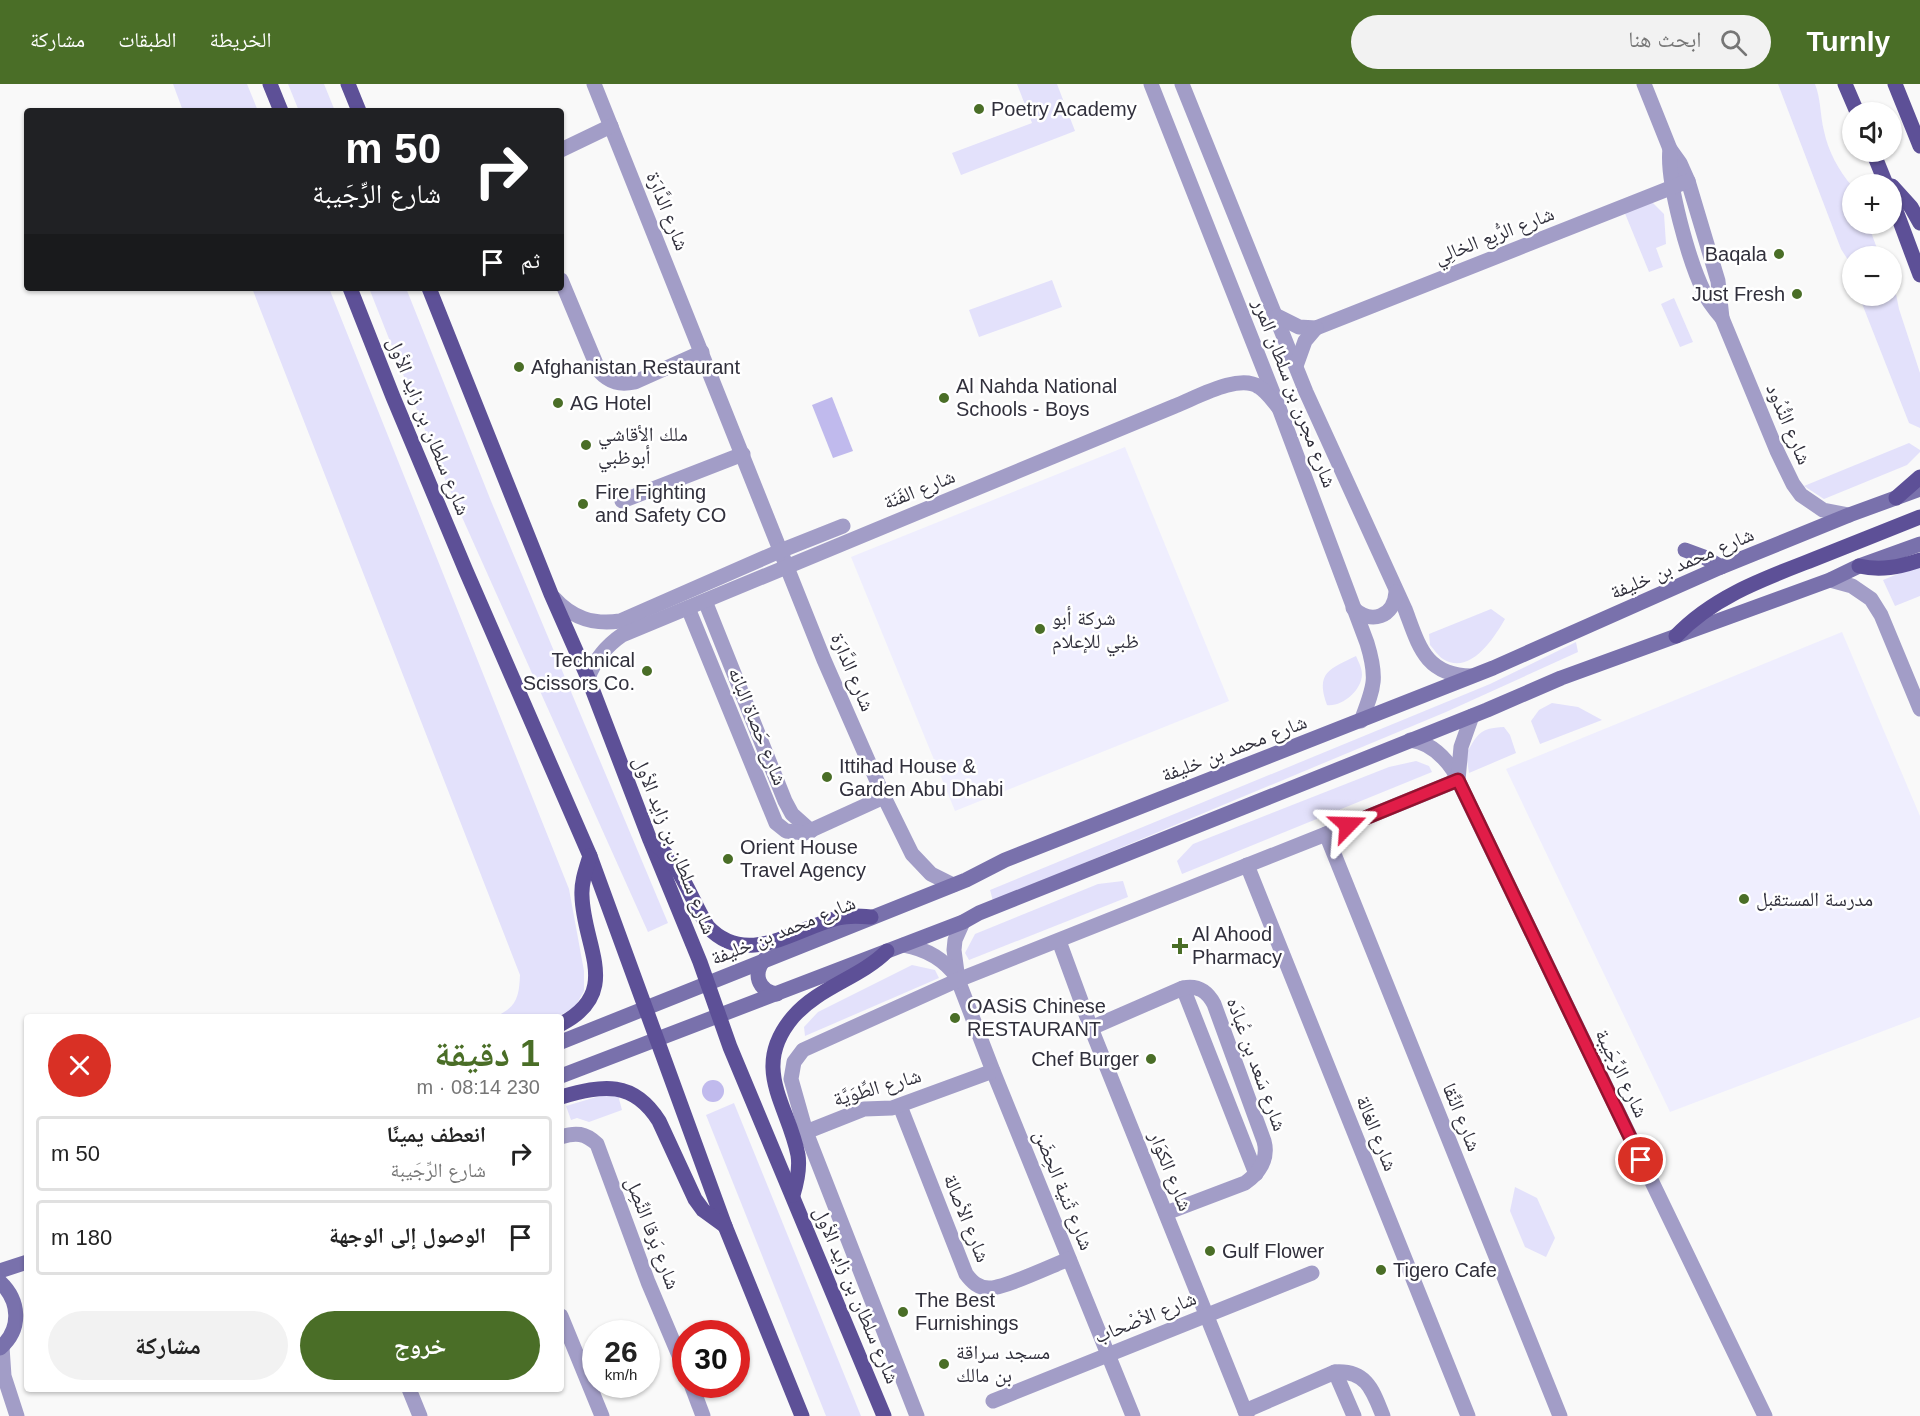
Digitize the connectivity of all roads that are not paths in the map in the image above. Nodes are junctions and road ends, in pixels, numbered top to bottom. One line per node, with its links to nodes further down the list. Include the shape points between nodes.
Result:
1 (270, 84): 10 (main road)
2 (348, 84): 11 (main road)
3 (594, 84): 12 (street, شارع الدَّارَة)
4 (1151, 84): 30 (street, شارع مجرن بن سلطان المرر)
5 (1182, 84): 25 (street, شارع مجرن بن سلطان المرر)
6 (1644, 84): 15 (street, شارع النُّدُود)
7 (1845, 84): 9 (main road)
8 (1894, 84): 13 (main road)
9 (1853, 102)
10 (279, 108)
11 (358, 108)
12 (611, 126): 14 (street); 28 (street, شارع الدَّارَة)
13 (1920, 146)
14 (564, 149)
15 (1670, 149): 16 (street, شارع النُّدُود); 17 (street, شارع النُّدُود)
16 (1688, 181): 17 (street, شارع الرُّبع الخالِي); 26 (street, شارع النُّدُود, via 1718,281)
17 (1673, 187): 26 (street, شارع النُّدُود, via 1699,282); 27 (street, شارع الرُّبع الخالِي)
18 (1902, 198): 19 (main road)
19 (1920, 222)
20 (1902, 227): 21 (main road)
21 (1920, 275)
22 (564, 287): 28 (street, via 599,371 606,379 615,383 635,382)
23 (351, 291): 64 (main road, شارع سلطان بن زايد الأول, via 466,571)
24 (430, 291): 48 (main road, شارع سلطان بن زايد الأول)
25 (1277, 316): 27 (street, via 1299,327); 29 (street, شارع مجرن بن سلطان المرر)
26 (1722, 318): 36 (street, شارع النُّدُود, via 1793,484 1801,495 1823,510)
27 (1316, 328): 29 (street, via 1305,341)
28 (702, 352): 31 (street, شارع الدَّارَة)
29 (1296, 366): 47 (street, شارع مجرن بن سلطان المرر)
30 (1279, 408): 43 (street, شارع الفَنّة, via 1253,384 1230,384); 51 (street, شارع مجرن بن سلطان المرر)
31 (743, 454): 35 (street); 40 (street, شارع الدَّارَة)
32 (1920, 477): 34 (main road)
33 (1920, 489): 34 (main road, شارع محمد بن خليفة)
34 (1896, 498): 36 (main road, شارع محمد بن خليفة)
35 (622, 501)
36 (1849, 515): 45 (main road, شارع محمد بن خليفة)
37 (1920, 517): 52 (main road, via 1758,582 1711,606)
38 (843, 526): 40 (street)
39 (1920, 544): 44 (main road)
40 (780, 550): 43 (street, شارع الدَّارَة); 48 (street, via 620,621 584,619)
41 (1685, 550): 45 (main road)
42 (1920, 560): 44 (main road, via 1892,568)
43 (787, 566): 49 (street, شارع الفَنّة); 60 (street, شارع الدَّارَة)
44 (1859, 566): 46 (main road)
45 (1721, 567): 53 (main road, شارع محمد بن خليفة)
46 (1830, 580): 52 (main road); 55 (street, via 1852,586 1870,599 1881,615)
47 (1396, 592): 51 (street, via 1392,607 1381,616 1366,616); 53 (street, شارع مجرن بن سلطان المرر, via 1425,656 1445,672)
48 (554, 598): 54 (main road, شارع سلطان بن زايد الأول)
49 (705, 601): 50 (street, شارع الفَنّة); 61 (street, شارع حَصاة البانه, via 787,806)
50 (688, 608): 54 (street, شارع الفَنّة, via 622,634 598,658); 61 (street, شارع حَصاة البانه, via 776,823 799,834)
51 (1353, 608): 57 (street, شارع مجرن بن سلطان المرر, via 1374,667 1371,697)
52 (1676, 636): 56 (main road)
53 (1471, 676): 57 (main road, شارع محمد بن خليفة)
54 (588, 678): 63 (main road, شارع سلطان بن زايد الأول)
55 (1920, 709)
56 (1472, 716): 58 (main road); 59 (street, via 1461,747)
57 (1361, 721): 66 (main road, شارع محمد بن خليفة, via 1005,860)
58 (1410, 740): 59 (street, شارع الرِّجَيبة, via 1439,752); 68 (main road)
59 (1458, 780): 62 (street); 122 (street, شارع الرِّجَيبة)
60 (884, 797): 61 (street, شارع حَصاة البانه); 66 (street, شارع الدَّارَة, via 912,854 931,874)
61 (812, 831)
62 (1326, 834): 65 (street); 121 (street, شارع النِّقا)
63 (650, 840): 67 (main road, via 671,860 708,927 732,944 755,946 840,918); 74 (main road, شارع سلطان بن زايد الأول)
64 (590, 855): 77 (main road, شارع سلطان بن زايد الأول); 79 (main road, via 582,896 595,956 596,981 586,1005)
65 (1247, 866): 69 (street); 120 (street, شارع الغالة)
66 (953, 885): 67 (main road, شارع محمد بن خليفة)
67 (871, 917): 72 (main road, شارع محمد بن خليفة)
68 (963, 922): 70 (main road); 73 (street, شارع ثَنية الحِضَن, via 954,950)
69 (1059, 941): 73 (street); 80 (street, شارع الكوَار)
70 (904, 945): 71 (main road); 73 (street, شارع ثَنية الحِضَن, via 931,954)
71 (886, 951): 76 (main road); 90 (main road, via 871,965 810,1001 791,1019 779,1040 774,1086 798,1155)
72 (765, 959): 74 (main road, شارع محمد بن خليفة); 76 (main road, via 758,971 760,984)
73 (958, 980): 83 (street, شارع ثَنية الحِضَن); 87 (street, via 802,1050 794,1062 791,1079)
74 (707, 983): 77 (main road, شارع محمد بن خليفة); 78 (main road, شارع سلطان بن زايد الأول)
75 (1183, 988): 80 (street); 89 (street, شارع سَعد بن عُبادَه); 89 (street, شارع سَعد بن عُبادَه, via 1201,989 1214,1004 1265,1145 1264,1160)
76 (777, 994): 78 (main road)
77 (646, 1007): 81 (main road, شارع سلطان بن زايد الأول); 82 (main road, شارع محمد بن خليفة)
78 (719, 1016): 81 (main road); 90 (main road, شارع سلطان بن زايد الأول)
79 (564, 1022)
80 (1091, 1028): 91 (street, شارع الكوَار)
81 (658, 1038): 84 (main road); 92 (main road, شارع سلطان بن زايد الأول)
82 (564, 1041)
83 (993, 1071): 86 (street, شارع الطِّوَيَّة); 93 (street, شارع ثَنية الحِضَن)
84 (564, 1075)
85 (564, 1096): 92 (main road, via 607,1088 641,1099 659,1121 695,1199)
86 (900, 1106): 87 (street, شارع الطِّوَيَّة, via 864,1109); 93 (street, شارع الأصالة, via 971,1281 995,1288)
87 (806, 1132): 116 (street)
88 (564, 1136): 102 (street, شارع بَرقا النِّصِل, via 576,1133 597,1144)
89 (1256, 1174): 91 (street, via 1238,1187)
90 (793, 1195): 115 (main road, شارع سلطان بن زايد الأول)
91 (1166, 1213): 99 (street, شارع الكوَار)
92 (725, 1226): 114 (main road, شارع سلطان بن زايد الأول)
93 (1070, 1259): 104 (street, شارع ثَنية الحِضَن)
94 (24, 1263): 95 (main road)
95 (0, 1272)
96 (1312, 1273): 99 (street, شارع الأصْحاب)
97 (0, 1282): 100 (main road, via 13,1299)
98 (24, 1310): 100 (main road)
99 (1206, 1315): 104 (street, شارع الأصْحاب); 109 (street, شارع الكوَار)
100 (16, 1322): 103 (main road)
101 (564, 1323): 112 (street)
102 (672, 1339)
103 (1, 1347): 110 (street, via 6,1385)
104 (1109, 1354): 108 (street, شارع الأصْحاب); 117 (street, شارع ثَنية الحِضَن)
105 (1335, 1372): 109 (street); 118 (street); 119 (street, via 1350,1373 1364,1380)
106 (410, 1392): 111 (street)
107 (697, 1398): 113 (street)
108 (993, 1401)
109 (1246, 1413)
110 (17, 1415)
111 (420, 1416)
112 (602, 1416)
113 (704, 1416)
114 (802, 1416)
115 (884, 1416)
116 (917, 1416)
117 (1133, 1416)
118 (1354, 1416)
119 (1383, 1416)
120 (1468, 1416)
121 (1560, 1416)
122 (1766, 1416)

